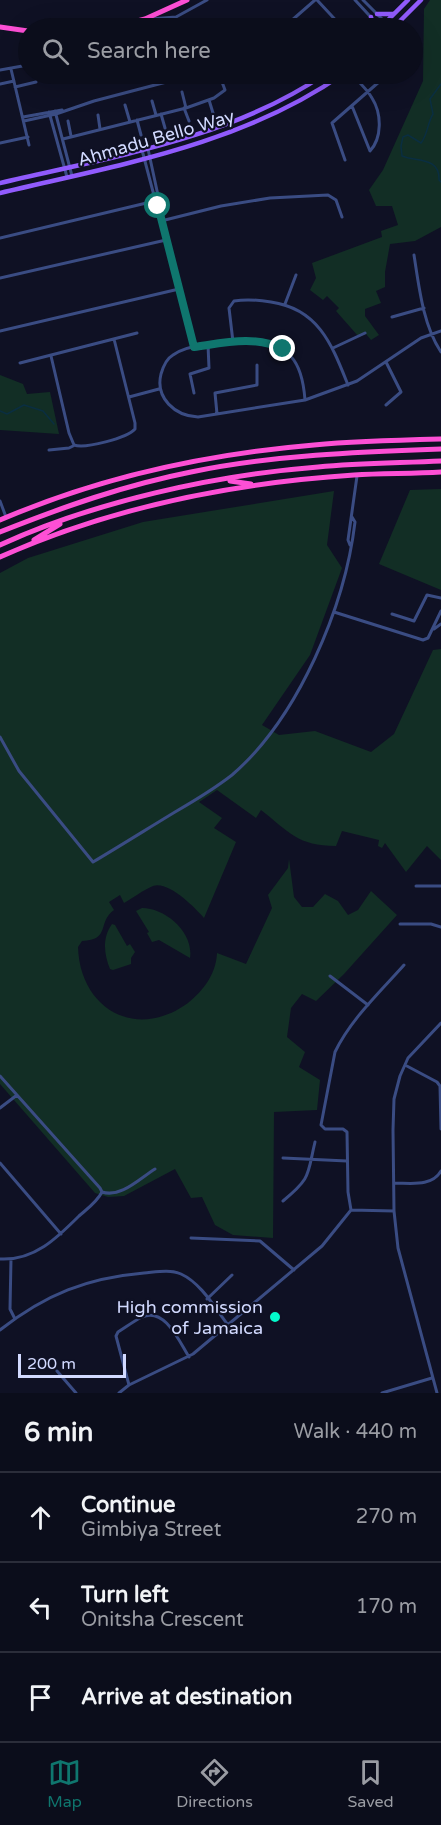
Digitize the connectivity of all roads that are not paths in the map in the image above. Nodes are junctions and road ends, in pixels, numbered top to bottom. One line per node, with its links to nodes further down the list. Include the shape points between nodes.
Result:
1 (187, 0): 11 (highway)
2 (207, 0): 12 (street, via 176,17)
3 (316, 0): 13 (street); 14 (street)
4 (355, 0): 10 (street)
5 (363, 0): 9 (street)
6 (408, 0): 8 (main road)
7 (421, 0): 17 (main road)
8 (396, 13): 9 (main road); 16 (main road)
9 (377, 14): 15 (street)
10 (371, 17)
11 (148, 18)
12 (161, 18)
13 (296, 18)
14 (333, 18)
15 (381, 18)
16 (391, 18)
17 (402, 18)
18 (0, 29): 19 (highway)
19 (18, 30)
20 (18, 67): 21 (street)
21 (11, 69): 22 (street); 23 (street)
22 (0, 70)
23 (14, 81): 24 (street); 32 (street)
24 (0, 84)
25 (28, 84): 32 (street)
26 (160, 84): 40 (street)
27 (223, 84): 35 (street, via 225,90)
28 (309, 84): 58 (main road, Ahmadu Bello Way, via 251,114)
29 (328, 84): 60 (main road, Ahmadu Bello Way, via 264,119)
30 (360, 84): 33 (street)
31 (377, 84): 33 (street)
32 (15, 87): 45 (street)
33 (368, 92): 38 (street); 38 (street, via 377,110 380,131 370,151)
34 (182, 93): 39 (street)
35 (209, 100): 39 (street); 41 (street)
36 (152, 101): 44 (street)
37 (125, 105): 49 (street)
38 (352, 106): 62 (street, via 332,123)
39 (185, 108): 44 (street); 47 (street)
40 (56, 112): 42 (street); 55 (street)
41 (213, 113)
42 (50, 114): 45 (street); 63 (street)
43 (98, 115): 51 (street)
44 (159, 115): 46 (street); 50 (street)
45 (23, 119): 54 (street)
46 (137, 120): 49 (street); 52 (street)
47 (189, 121)
48 (68, 122): 53 (street)
49 (130, 122): 51 (street)
50 (165, 128)
51 (100, 129): 53 (street)
52 (141, 135)
53 (71, 136): 55 (street)
54 (28, 137): 56 (street); 57 (street)
55 (63, 139): 63 (street)
56 (0, 143)
57 (29, 145)
58 (148, 148): 59 (main road, Ahmadu Bello Way); 60 (street)
59 (141, 150): 61 (street); 63 (main road, Ahmadu Bello Way)
60 (151, 157): 61 (main road, Ahmadu Bello Way); 67 (street)
61 (144, 159): 64 (main road, Ahmadu Bello Way); 68 (street)
62 (345, 160)
63 (67, 167): 64 (street); 65 (main road, Ahmadu Bello Way)
64 (70, 177): 66 (main road, Ahmadu Bello Way)
65 (0, 183)
66 (0, 193)
67 (159, 200): 68 (street); 69 (street)
68 (154, 201): 69 (street); 72 (street)
69 (158, 206): 71 (street)
70 (342, 217): 71 (street, via 336,200 328,195 270,198)
71 (161, 221): 73 (street)
72 (0, 238)
73 (166, 240): 76 (street); 77 (street)
74 (414, 255): 79 (street)
75 (296, 276): 78 (street)
76 (0, 278)
77 (179, 289): 82 (street); 89 (street)
78 (285, 304): 87 (street, via 234,301 229,308); 90 (street, via 314,321)
79 (424, 308): 80 (street); 85 (street)
80 (392, 317)
81 (441, 331): 85 (street)
82 (0, 332)
83 (137, 333): 86 (street)
84 (365, 333): 90 (street)
85 (432, 333): 91 (street); 93 (street)
86 (114, 339): 92 (street); 99 (street)
87 (233, 342): 88 (street); 100 (street, via 263,342 283,349 302,373)
88 (208, 345): 89 (street); 98 (street, via 209,368 190,374)
89 (194, 347): 97 (street, via 170,357 162,369)
90 (333, 348): 96 (street)
91 (441, 352)
92 (51, 356): 94 (street); 104 (street)
93 (386, 362): 96 (street); 101 (street, via 401,392)
94 (20, 363)
95 (257, 365): 102 (street, via 258,385 215,393)
96 (348, 385): 100 (street)
97 (159, 389): 99 (street); 102 (street, via 168,404 187,417)
98 (194, 393)
99 (129, 397): 104 (street, via 135,423 132,432 86,446)
100 (305, 400): 102 (street)
101 (386, 405)
102 (217, 414)
103 (441, 439): 105 (highway)
104 (74, 445): 107 (street)
105 (273, 449): 109 (highway); 112 (highway)
106 (441, 449): 109 (highway, via 341,452)
107 (49, 450)
108 (441, 461): 113 (highway, via 317,467)
109 (247, 462): 114 (highway)
110 (441, 472): 111 (highway)
111 (357, 475): 115 (highway); 125 (street, via 353,541)
112 (115, 480): 114 (highway); 117 (highway)
113 (220, 480): 115 (highway); 118 (highway)
114 (138, 484): 119 (highway)
115 (259, 484): 121 (highway, via 170,500)
116 (0, 501): 117 (street)
117 (3, 518)
118 (67, 519): 120 (highway); 121 (highway)
119 (0, 532)
120 (0, 545)
121 (25, 546): 122 (highway)
122 (0, 557)
123 (441, 598): 126 (street, via 427,595 414,621)
124 (441, 611): 128 (street)
125 (334, 612): 128 (street, via 419,640 428,638); 129 (street, via 314,661 284,712 232,775 93,862 19,771)
126 (392, 614)
127 (441, 624): 128 (street)
128 (432, 630)
129 (0, 737)
130 (416, 886): 131 (street)
131 (441, 886)
132 (400, 924): 133 (street)
133 (441, 927)
134 (404, 965): 136 (street)
135 (330, 976): 136 (street)
136 (368, 1005): 147 (street, via 335,1052 321,1121 325,1129 347,1132)
137 (441, 1023): 138 (street)
138 (405, 1065): 141 (street, via 439,1083); 151 (street, via 394,1099)
139 (0, 1076): 140 (street)
140 (17, 1095): 142 (street); 152 (street)
141 (441, 1104): 143 (street)
142 (0, 1108)
143 (441, 1129)
144 (315, 1142): 146 (street)
145 (283, 1158): 146 (street)
146 (312, 1160): 147 (street); 153 (street, via 303,1184)
147 (348, 1161): 154 (street)
148 (0, 1163): 156 (street)
149 (155, 1169): 152 (street, via 118,1193)
150 (441, 1171): 151 (street, via 429,1182)
151 (394, 1183): 155 (street)
152 (102, 1192): 156 (street)
153 (283, 1201)
154 (351, 1210): 155 (street); 160 (street, via 322,1246)
155 (394, 1211): 168 (street, via 398,1248)
156 (61, 1234): 159 (street, via 38,1251)
157 (191, 1238): 160 (street, via 260,1241)
158 (0, 1259): 159 (street)
159 (11, 1259): 163 (street, via 10,1309)
160 (294, 1270): 164 (street)
161 (232, 1275): 162 (street)
162 (207, 1299): 163 (street, via 188,1278 176,1272 138,1274 61,1291); 164 (street)
163 (15, 1319): 165 (street)
164 (228, 1325): 166 (street)
165 (0, 1330)
166 (189, 1357): 169 (street); 169 (street, via 163,1319 153,1315 142,1317 116,1336)
167 (57, 1371): 170 (street)
168 (433, 1378): 172 (street); 173 (street)
169 (129, 1385): 171 (street)
170 (76, 1393)
171 (119, 1393)
172 (382, 1393)
173 (437, 1393)

